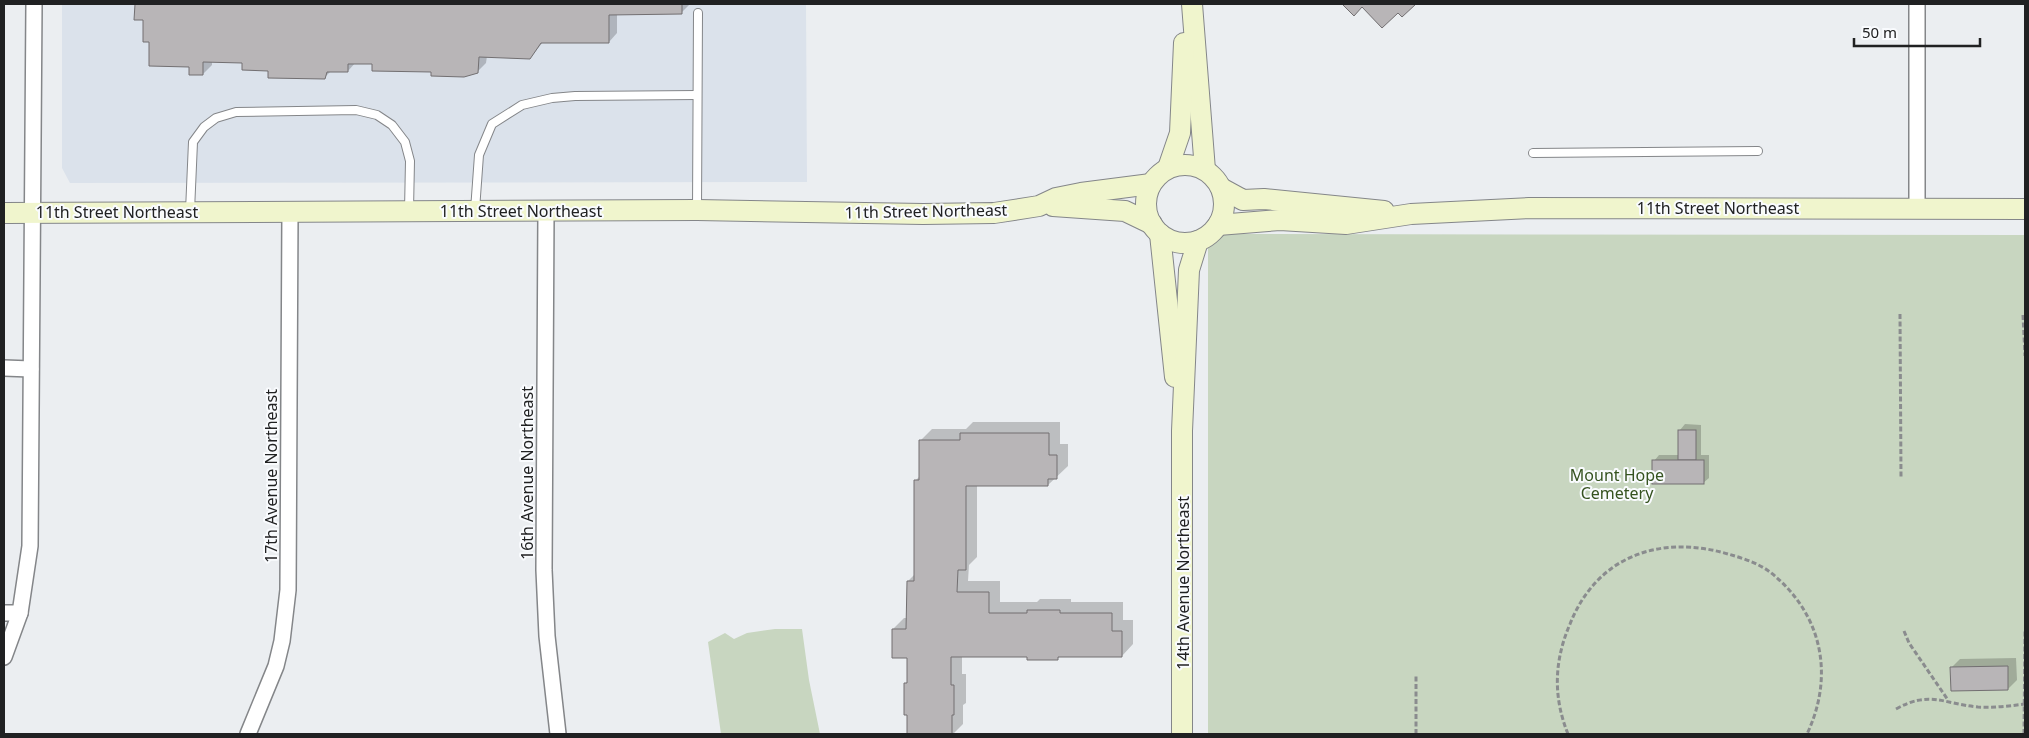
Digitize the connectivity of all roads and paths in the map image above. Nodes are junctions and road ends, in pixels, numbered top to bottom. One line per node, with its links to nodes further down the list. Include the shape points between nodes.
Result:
1 (34, 4): 23 (street)
2 (1184, 4): 9 (street, via 1180,133)
3 (1192, 4): 10 (street)
4 (1917, 4): 15 (street)
5 (698, 14): 6 (lane)
6 (697, 94): 16 (lane); 20 (lane, via 576,96 522,105 492,124 479,155)
7 (1758, 151): 8 (lane)
8 (1534, 153)
9 (1168, 168): 10 (street, via 1180,165); 11 (street)
10 (1204, 170): 12 (street)
11 (1151, 184): 13 (street, 11th Street Northeast, via 1081,193 1056,198); 26 (street, via 1146,204)
12 (1221, 188): 24 (street, 11th Street Northeast, via 1243,200); 25 (street, via 1223,213)
13 (1039, 206): 16 (street, 11th Street Northeast, via 994,213 923,214); 26 (street, 11th Street Northeast, via 1125,211)
14 (2025, 208): 15 (street, 11th Street Northeast)
15 (1917, 209): 24 (street, 11th Street Northeast, via 1529,208)
16 (697, 210): 21 (street, 11th Street Northeast)
17 (190, 211): 18 (street, 11th Street Northeast); 19 (lane, via 193,142 216,118 236,112 356,110 385,120 405,142 410,161); 23 (street, 11th Street Northeast)
18 (290, 212): 19 (street, 11th Street Northeast); 44 (street, 17th Avenue Northeast, via 288,590 276,666)
19 (408, 212): 20 (street, 11th Street Northeast)
20 (475, 212): 21 (street, 11th Street Northeast)
21 (546, 212): 45 (street, 16th Avenue Northeast, via 544,570 547,636)
22 (4, 213): 23 (street, 11th Street Northeast)
23 (32, 213): 32 (street)
24 (1411, 214): 25 (street, 11th Street Northeast, via 1346,224 1280,220)
25 (1218, 224): 27 (street)
26 (1156, 229): 27 (street, via 1172,241); 33 (street, 14th Avenue Northeast)
27 (1198, 241): 33 (street, 14th Avenue Northeast, via 1189,270)
28 (1900, 314): 34 (path)
29 (2023, 315): 30 (path)
30 (2025, 356)
31 (4, 368): 32 (street)
32 (31, 369): 36 (street, via 30,546)
33 (1182, 431): 46 (street, 14th Avenue Northeast)
34 (1901, 478)
35 (4, 613): 36 (street)
36 (20, 613): 39 (street)
37 (1904, 631): 41 (path)
38 (2025, 631): 42 (path)
39 (4, 657)
40 (1416, 674): 47 (path)
41 (1949, 701): 42 (path, via 1979,707); 43 (path, via 1923,699)
42 (2025, 704): 50 (path)
43 (1896, 709)
44 (248, 734)
45 (558, 734)
46 (1182, 734)
47 (1416, 734)
48 (1568, 734): 49 (path, via 1557,694 1557,673 1560,652 1573,616 1595,583 1610,570 1633,556 1674,546 1712,550 1743,559 1769,572 1801,604 1811,621 1822,665 1818,707)
49 (1807, 734)
50 (2024, 734)

